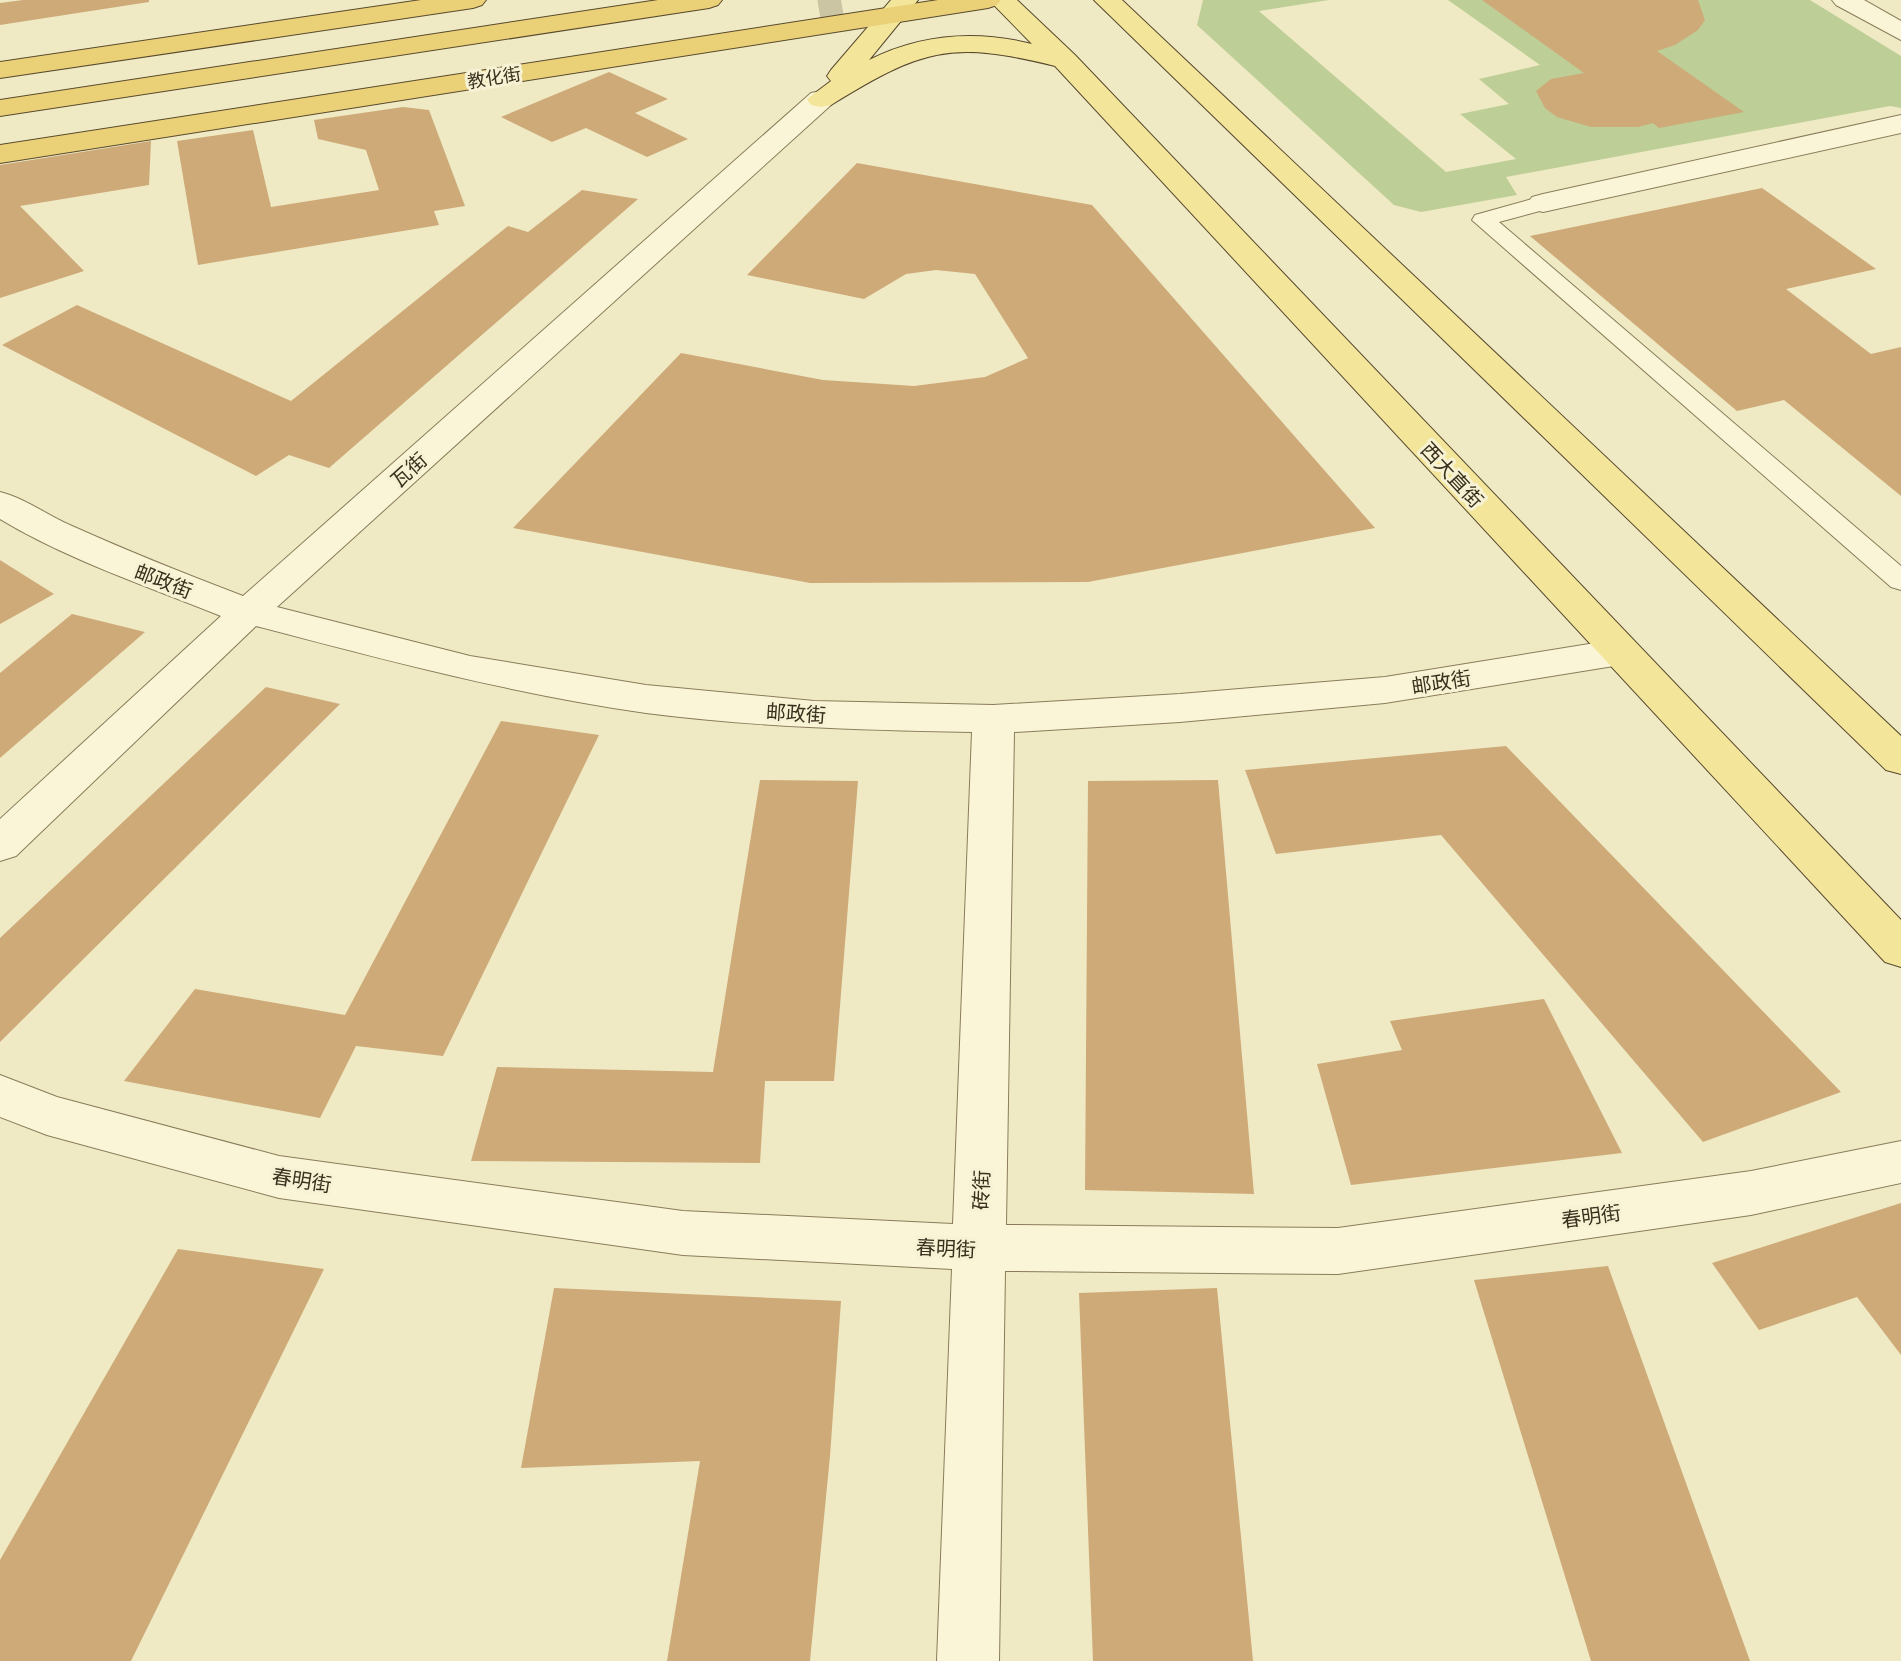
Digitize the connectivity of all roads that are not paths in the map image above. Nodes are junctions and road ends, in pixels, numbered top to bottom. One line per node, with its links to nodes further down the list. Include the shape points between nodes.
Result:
1 (341, 0): 12 (highway)
2 (473, 0): 14 (highway)
3 (575, 0): 15 (highway)
4 (709, 0): 17 (highway)
5 (988, 0): 10 (highway, 教化街)
6 (1002, 0): 13 (main road, 西大直街)
7 (1107, 0): 27 (main road)
8 (1845, 0): 11 (street)
9 (818, 4): 19 (highway, 教化街)
10 (899, 7): 16 (main road); 20 (highway, 教化街)
11 (1901, 32)
12 (0, 48)
13 (1065, 61): 16 (main road, via 999,43 936,44 899,55); 25 (main road, 西大直街)
14 (0, 70)
15 (0, 83)
16 (821, 99): 24 (street, 瓦街)
17 (0, 108)
18 (1901, 124): 21 (street)
19 (0, 126)
20 (0, 154)
21 (1543, 203): 23 (lane, via 1483,220)
22 (0, 503): 24 (street, 邮政街, via 127,565)
23 (1901, 581)
24 (248, 612): 26 (street, 邮政街, via 470,669 646,699 814,715); 28 (street, 瓦街)
25 (1620, 652): 26 (street, 邮政街, via 1385,690); 29 (main road, 西大直街)
26 (993, 719): 32 (street, 砖街)
27 (1901, 760)
28 (0, 845)
29 (1901, 950)
30 (0, 1095): 32 (street, 春明街, via 47,1115 279,1177 683,1233)
31 (1901, 1162): 32 (street, 春明街, via 1751,1193 1338,1251)
32 (979, 1248): 33 (street, 砖街)
33 (968, 1661)

